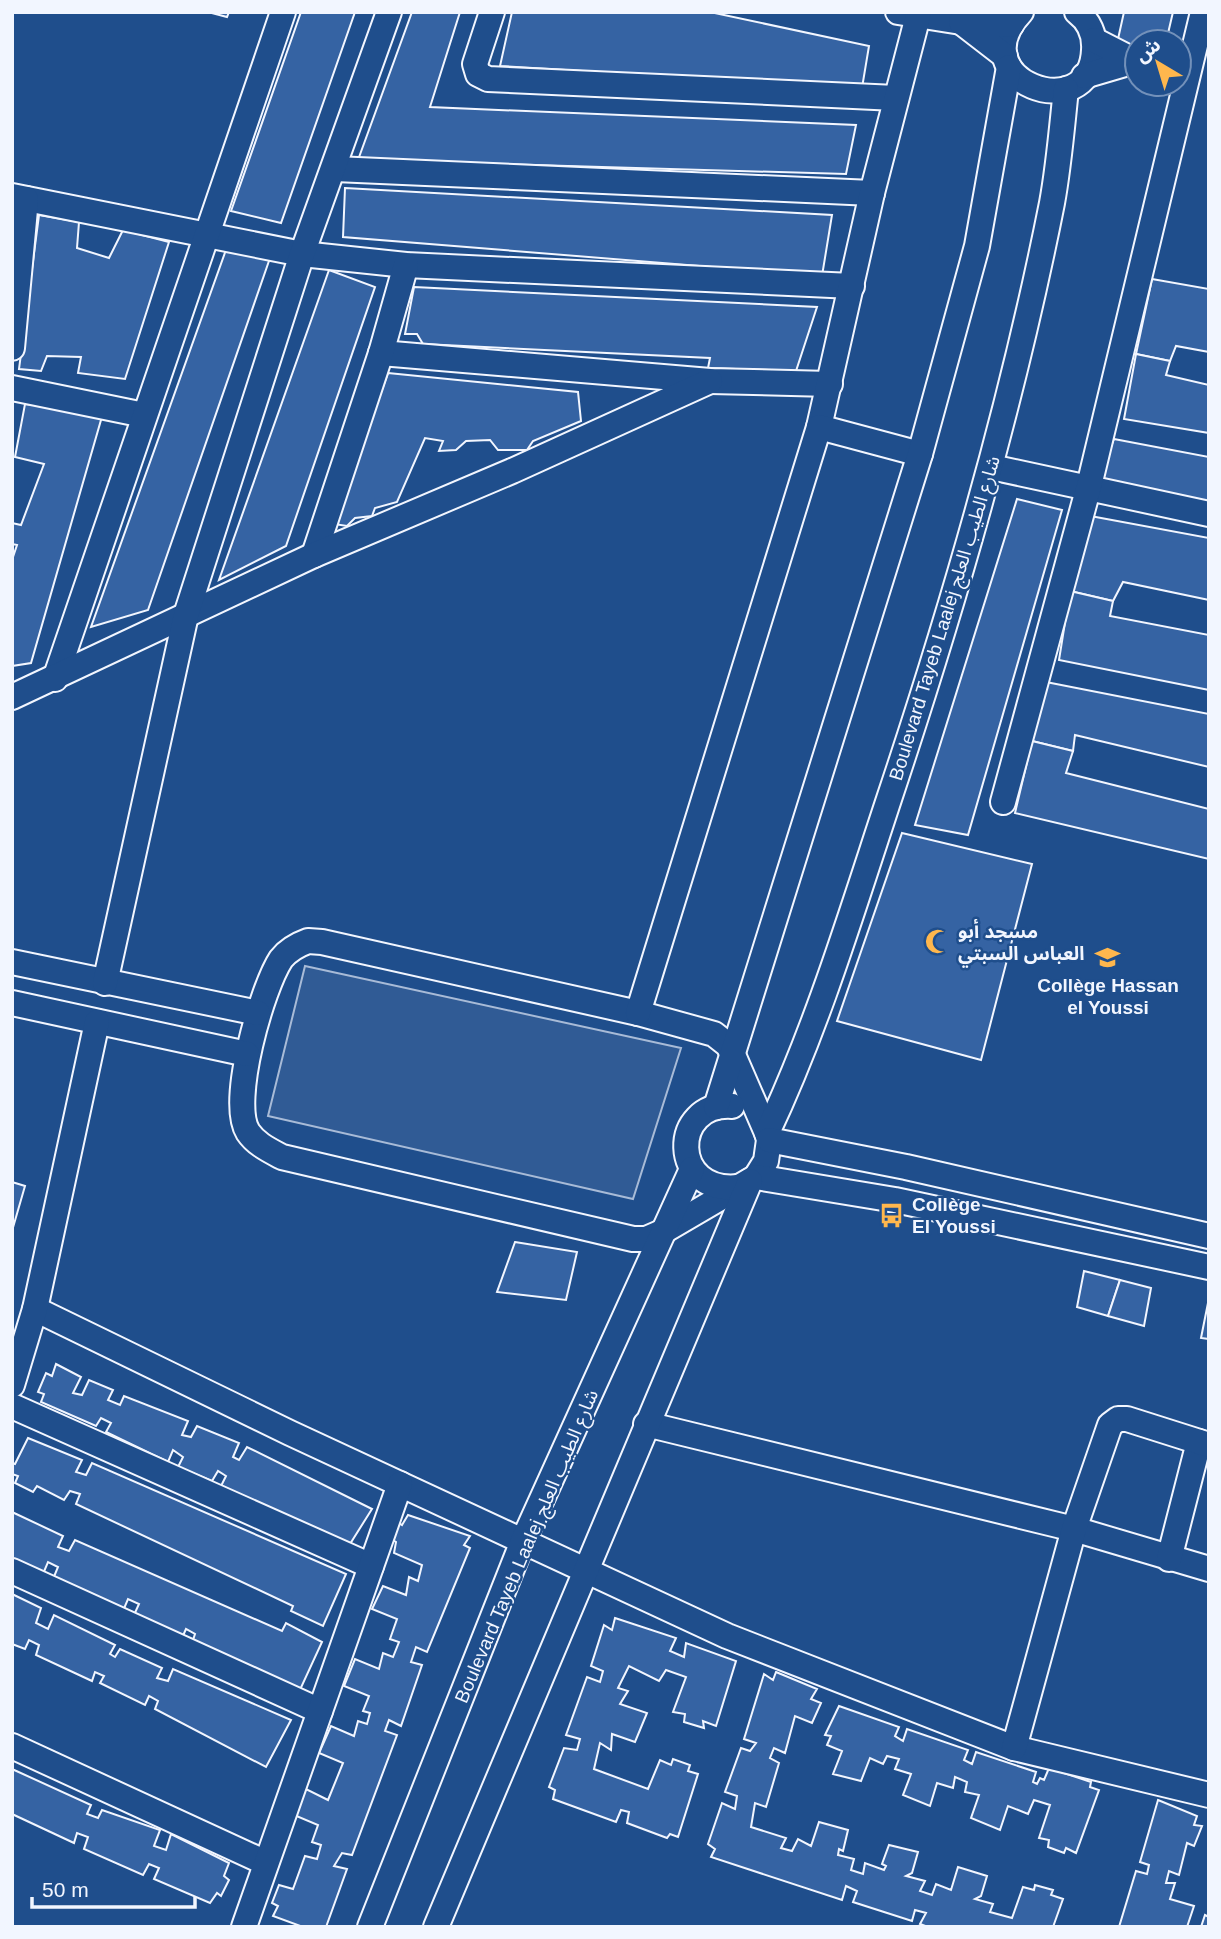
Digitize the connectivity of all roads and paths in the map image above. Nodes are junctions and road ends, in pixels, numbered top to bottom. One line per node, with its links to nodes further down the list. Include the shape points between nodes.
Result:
1 (283, 12): 20 (street)
2 (389, 12): 17 (street)
3 (492, 12): 15 (street, via 475,64 478,75 488,79)
4 (1203, 12): 13 (street)
5 (1080, 13): 9 (street)
6 (912, 14): 8 (street); 15 (street)
7 (1018, 15): 8 (street); 11 (street, via 1005,40)
8 (961, 22): 11 (street)
9 (1094, 40): 10 (street); 14 (street, Boulevard Tayeb Laalej شارع الطيب العلج, via 1094,53)
10 (1123, 54)
11 (1007, 62): 14 (street, via 1019,80 1034,89 1050,92); 31 (street, via 977,246)
12 (1123, 66): 14 (street)
13 (1193, 68)
14 (1075, 83): 32 (street, Boulevard Tayeb Laalej شارع الطيب العلج)
15 (896, 98): 18 (street)
16 (1186, 98): 33 (street)
17 (335, 169): 18 (street); 21 (street)
18 (872, 193): 23 (street)
19 (19, 198): 20 (street); 24 (street)
20 (209, 233): 21 (street); 29 (street)
21 (302, 254): 22 (street); 36 (street)
22 (406, 265): 23 (street); 25 (street)
23 (852, 286): 27 (street)
24 (12, 348)
25 (381, 353): 26 (street); 35 (street)
26 (710, 381): 27 (street); 35 (street)
27 (830, 384): 30 (street)
28 (12, 388): 29 (street)
29 (144, 415): 37 (street)
30 (819, 427): 31 (street); 44 (street)
31 (920, 454): 47 (street)
32 (991, 467): 33 (street); 49 (street, Boulevard Tayeb Laalej شارع الطيب العلج, via 919,711 838,955)
33 (1089, 486): 34 (street); 39 (street)
34 (1209, 514)
35 (314, 555): 36 (street)
36 (186, 615): 37 (street); 41 (street)
37 (55, 679): 38 (street)
38 (12, 697)
39 (1003, 802)
40 (12, 962): 41 (street)
41 (105, 983): 43 (street)
42 (12, 1003): 45 (street)
43 (258, 1013): 44 (street, via 281,960 293,947 308,941); 46 (street)
44 (638, 1013): 47 (street, via 714,1034)
45 (97, 1022): 46 (street); 55 (street)
46 (247, 1054): 52 (street, via 243,1118 247,1131 260,1146 282,1157 565,1226 633,1239)
47 (734, 1057): 48 (street); 49 (street)
48 (716, 1107): 49 (street, via 742,1108); 50 (street, via 695,1120 688,1132 685,1144)
49 (766, 1132): 51 (street, via 766,1161); 53 (street)
50 (692, 1169): 51 (street, via 712,1185); 52 (street, Boulevard Tayeb Laalej شارع الطيب العلج)
51 (748, 1182): 52 (street); 54 (street, via 895,1200); 58 (street)
52 (662, 1232): 62 (street, Boulevard Tayeb Laalej شارع الطيب العلج)
53 (1209, 1236)
54 (1209, 1267)
55 (35, 1309): 56 (street); 60 (street)
56 (12, 1385)
57 (12, 1406): 64 (street)
58 (646, 1424): 61 (street); 66 (street)
59 (1204, 1444): 61 (street, via 1118,1419 1105,1436); 63 (street)
60 (400, 1484): 62 (street); 64 (street)
61 (1074, 1530): 63 (street); 70 (street)
62 (523, 1541): 66 (street); 74 (street, Boulevard Tayeb Laalej شارع الطيب العلج)
63 (1169, 1559): 65 (street)
64 (371, 1566): 68 (street)
65 (1209, 1569)
66 (584, 1570): 70 (street, via 727,1636); 75 (street)
67 (12, 1571): 68 (street)
68 (320, 1711): 72 (street)
69 (12, 1746): 72 (street)
70 (1014, 1748): 71 (street)
71 (1209, 1795)
72 (266, 1863): 73 (street)
73 (244, 1927)
74 (370, 1927)
75 (436, 1927)

